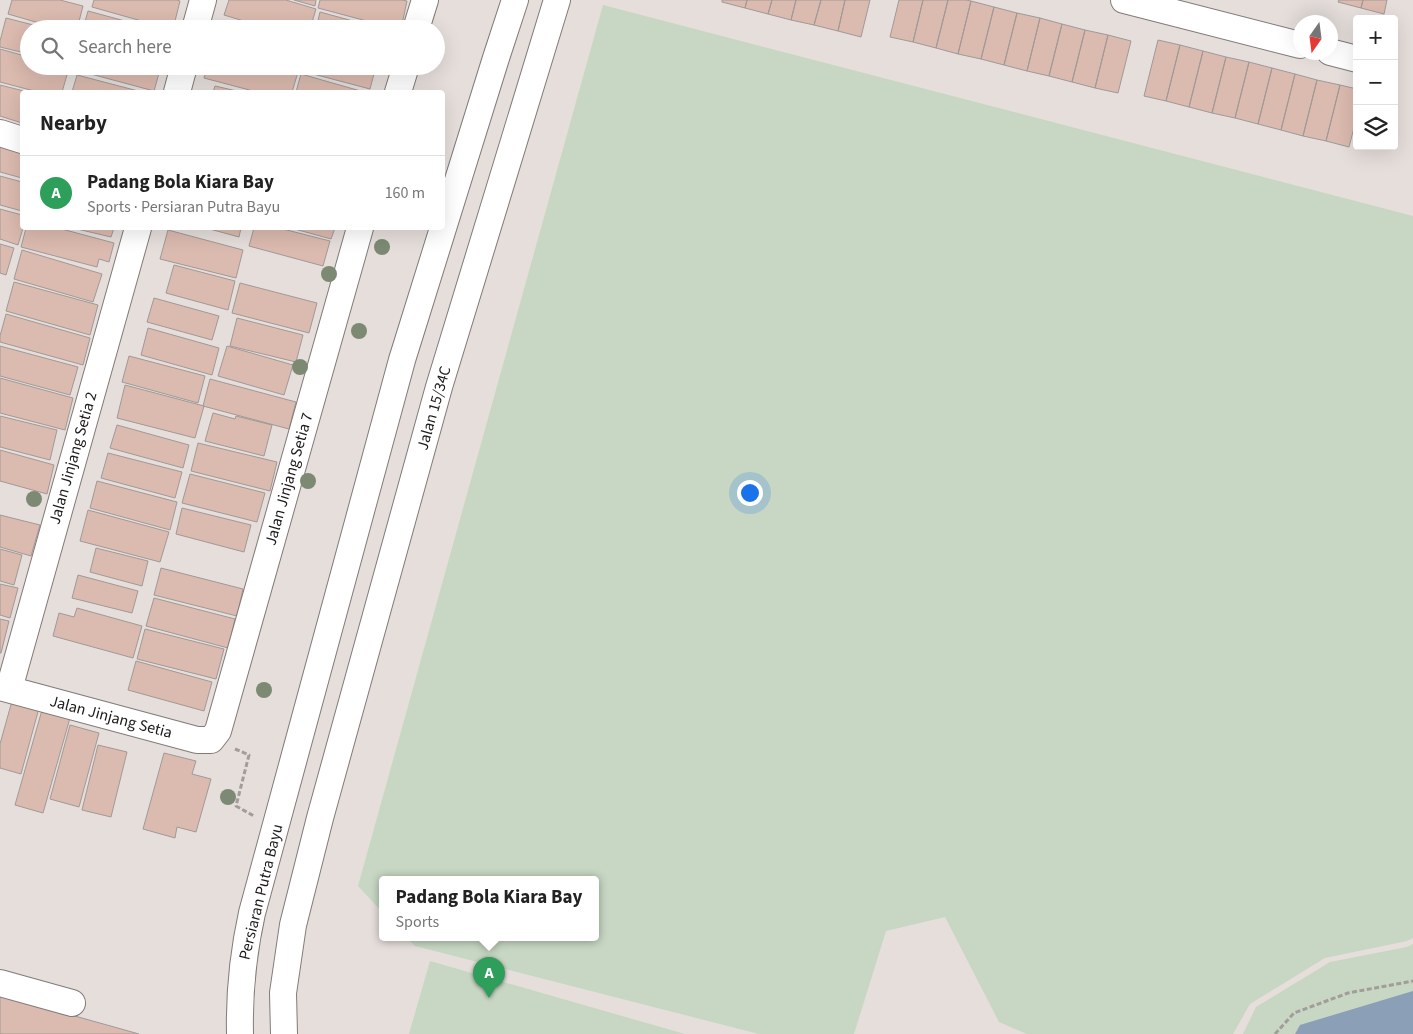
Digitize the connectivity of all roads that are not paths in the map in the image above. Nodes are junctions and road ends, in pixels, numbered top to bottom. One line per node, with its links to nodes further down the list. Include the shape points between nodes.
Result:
1 (203, 0): 6 (street)
2 (424, 0): 7 (street)
3 (516, 0): 17 (street, Persiaran Putra Bayu)
4 (558, 0): 26 (street, Jalan 15/34C, via 439,387 320,818 293,925 283,993)
5 (1124, 0): 8 (street)
6 (197, 20)
7 (418, 20)
8 (1293, 42)
9 (1338, 54): 10 (street)
10 (1353, 58)
11 (182, 75): 13 (street)
12 (403, 75): 14 (street)
13 (178, 90)
14 (399, 90)
15 (0, 133): 16 (street)
16 (20, 139)
17 (445, 222)
18 (137, 230): 21 (street, Jalan Jinjang Setia 2)
19 (359, 230): 22 (street, Jalan Jinjang Setia 7)
20 (442, 230): 25 (street, Persiaran Putra Bayu, via 402,360 252,913 241,980)
21 (4, 688): 22 (street, Jalan Jinjang Setia, via 197,740)
22 (215, 735)
23 (0, 983): 24 (street)
24 (72, 1003)
25 (240, 1034)
26 (284, 1034)

